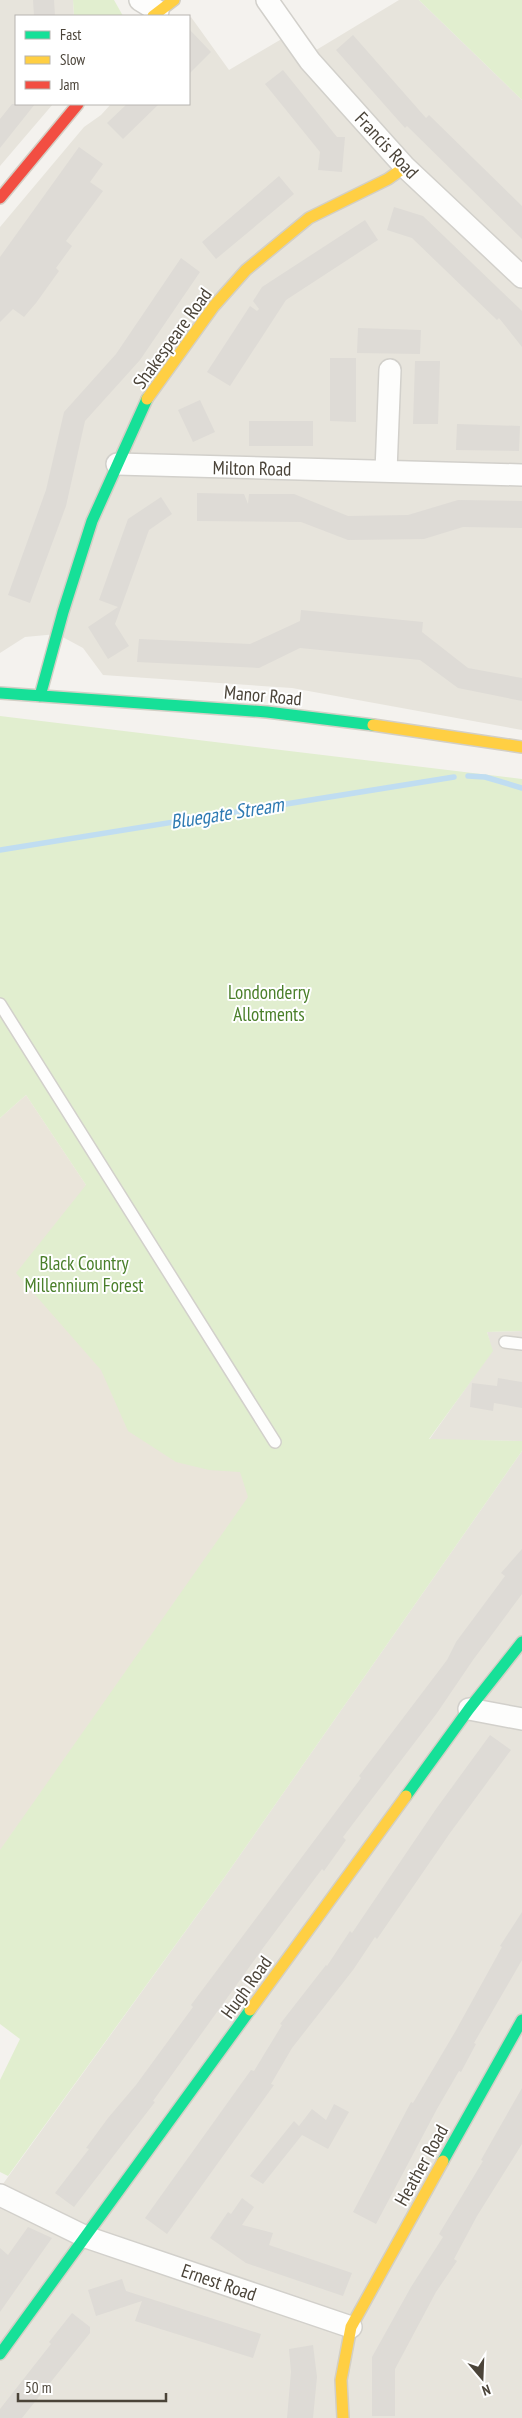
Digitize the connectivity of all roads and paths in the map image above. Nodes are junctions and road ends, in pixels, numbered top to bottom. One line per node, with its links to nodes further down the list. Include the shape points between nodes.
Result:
1 (267, 0): 3 (street, Francis Road, via 310,62)
2 (77, 105): 4 (street)
3 (405, 168): 5 (street, Francis Road); 7 (street, Shakespeare Road, via 309,218 246,270 214,306 151,392)
4 (0, 198)
5 (522, 277)
6 (390, 370): 8 (street)
7 (117, 464): 8 (street, Milton Road); 11 (street, Shakespeare Road, via 92,521)
8 (386, 471): 9 (street, Milton Road)
9 (522, 475)
10 (0, 693): 11 (street, Manor Road)
11 (40, 696): 12 (street, Manor Road, via 267,712 403,728)
12 (522, 747)
13 (0, 1004): 16 (lane)
14 (506, 1342): 15 (lane)
15 (522, 1344)
16 (275, 1442)
17 (522, 1642): 18 (street, Hugh Road)
18 (469, 1709): 19 (street); 22 (street, Hugh Road)
19 (522, 1719)
20 (522, 2020): 23 (street, Heather Road)
21 (0, 2195): 22 (street, Ernest Road)
22 (86, 2237): 23 (street, Ernest Road); 24 (street, Hugh Road)
23 (351, 2327): 25 (street, Heather Road, via 341,2380)
24 (0, 2354)
25 (343, 2418)

